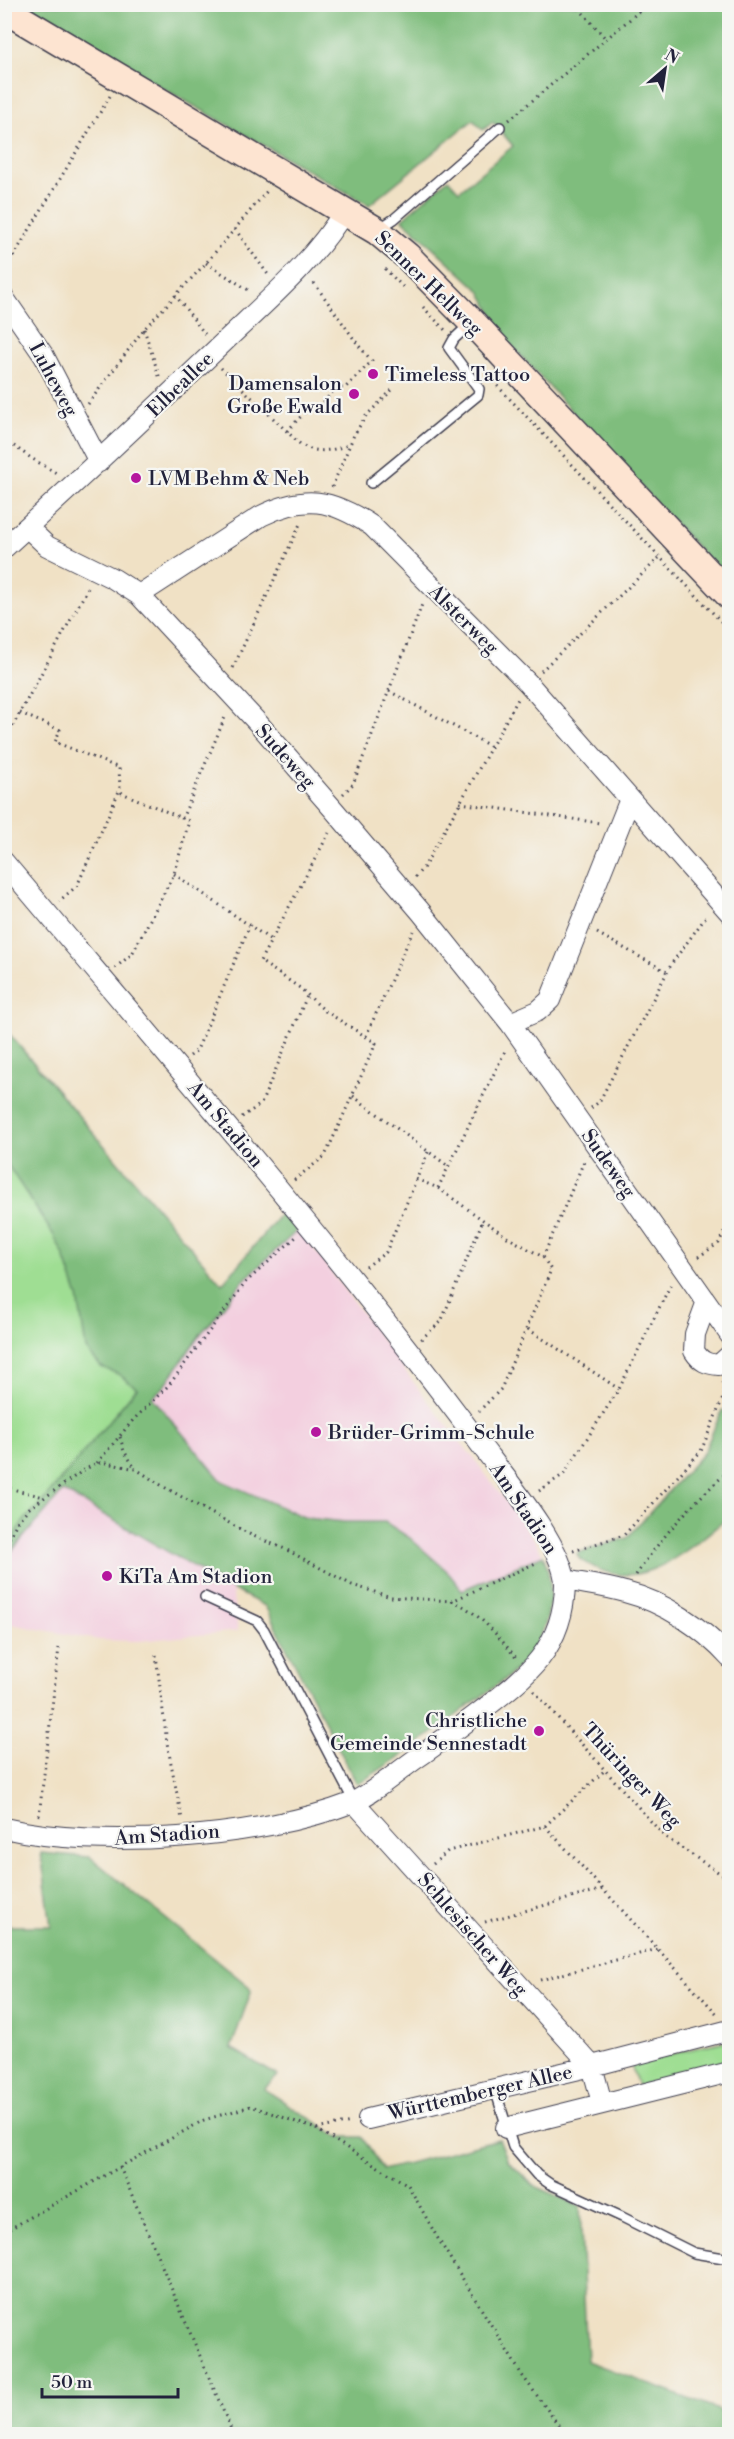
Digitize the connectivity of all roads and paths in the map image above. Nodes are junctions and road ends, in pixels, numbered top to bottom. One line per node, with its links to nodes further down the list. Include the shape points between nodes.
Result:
1 (575, 4): 4 (path)
2 (648, 4): 4 (path)
3 (4, 9): 8 (street, Senner Hellweg)
4 (607, 40): 6 (path)
5 (112, 92): 13 (path)
6 (500, 127): 10 (lane)
7 (270, 187): 9 (path)
8 (345, 210): 10 (street, Senner Hellweg); 32 (street, Elbeallee, via 333,230 284,284)
9 (235, 229): 12 (path); 15 (path)
10 (377, 231): 22 (street, Senner Hellweg, via 407,256)
11 (377, 262): 16 (path)
12 (206, 263): 17 (path); 18 (path)
13 (4, 272)
14 (309, 276): 29 (path, via 372,361 345,388 336,388 321,405 309,408)
15 (272, 278)
16 (407, 291)
17 (255, 294)
18 (175, 295): 21 (path); 23 (path)
19 (4, 298): 28 (street, Luheweg, via 44,356)
20 (423, 307): 22 (path)
21 (144, 329): 26 (path); 28 (path)
22 (463, 331): 34 (lane, via 449,348 479,389 478,395); 43 (street, Senner Hellweg)
23 (208, 339)
24 (218, 365): 29 (path)
25 (485, 373): 39 (path)
26 (161, 383)
27 (394, 388): 31 (path, via 366,417)
28 (77, 419): 32 (street, Luheweg)
29 (286, 431): 31 (path, via 309,449 326,452)
30 (4, 439): 33 (path)
31 (348, 448): 36 (path)
32 (99, 462): 37 (street, Elbeallee)
33 (62, 478)
34 (371, 483)
35 (305, 502): 36 (street, Alsterweg); 42 (street, Alsterweg, via 282,505 261,516); 47 (path, via 300,527 229,676)
36 (329, 504): 41 (street, Alsterweg, via 372,526)
37 (27, 527): 38 (street, Elbeallee); 40 (street, Sudeweg, via 46,546)
38 (4, 548)
39 (659, 558): 44 (path); 45 (path)
40 (97, 571): 42 (street, Sudeweg); 48 (path)
41 (430, 584): 45 (street, Alsterweg); 46 (path)
42 (139, 595): 47 (street, Sudeweg)
43 (729, 596)
44 (729, 631)
45 (528, 683): 50 (path); 52 (street, Alsterweg)
46 (389, 691): 50 (path); 54 (path, via 353,784 337,800)
47 (229, 693): 54 (street, Sudeweg); 55 (path, via 228,710)
48 (20, 712): 49 (path); 51 (path, via 60,730 55,742 119,768)
49 (4, 742)
50 (490, 747): 53 (path)
51 (120, 789): 55 (path); 61 (path, via 77,886)
52 (630, 799): 56 (street); 60 (street, Alsterweg)
53 (460, 803): 56 (path); 59 (path, via 424,867)
54 (334, 810): 59 (street, Sudeweg); 65 (path, via 332,827)
55 (182, 819): 58 (path, via 189,821)
56 (620, 826): 63 (street)
57 (4, 862): 61 (street, Am Stadion)
58 (174, 874): 64 (path); 67 (path, via 132,954)
59 (402, 891): 62 (street, Sudeweg)
60 (724, 906): 66 (path)
61 (47, 912): 67 (street, Am Stadion)
62 (421, 912): 69 (street, Sudeweg); 70 (path)
63 (580, 923): 66 (path); 69 (street, via 550,1000)
64 (250, 925): 65 (path); 71 (path, via 197,1050)
65 (271, 939): 68 (path, via 260,961)
66 (668, 972): 73 (path, via 599,1102)
67 (102, 978): 71 (street, Am Stadion)
68 (307, 995): 70 (path); 74 (path, via 261,1104)
69 (515, 1030): 73 (street, Sudeweg); 77 (path)
70 (366, 1036): 72 (path, via 376,1043)
71 (178, 1066): 74 (street, Am Stadion)
72 (352, 1096): 76 (path); 80 (path, via 325,1156)
73 (578, 1118): 75 (street, Sudeweg)
74 (229, 1127): 80 (street, Am Stadion)
75 (596, 1144): 84 (path, via 588,1152); 85 (street, Sudeweg)
76 (428, 1152): 77 (path); 78 (path)
77 (448, 1166): 79 (path)
78 (416, 1179): 79 (path); 86 (path, via 386,1252)
79 (438, 1188): 82 (path)
80 (280, 1190): 83 (street, Am Stadion)
81 (729, 1218): 85 (path, via 719,1243)
82 (483, 1220): 84 (path); 90 (path, via 441,1322)
83 (308, 1225): 86 (street, Am Stadion); 94 (path, via 246,1282 169,1385)
84 (543, 1257): 88 (path, via 551,1270)
85 (681, 1268): 87 (street, Sudeweg); 92 (path)
86 (351, 1278): 90 (street, Am Stadion)
87 (706, 1304): 89 (street, Sudeweg); 91 (street, via 695,1334 694,1352 706,1364)
88 (528, 1329): 92 (path); 93 (path, via 501,1389)
89 (729, 1335)
90 (408, 1349): 93 (street, Am Stadion)
91 (724, 1360): 102 (path, via 725,1393 701,1450 624,1535)
92 (619, 1389): 100 (path, via 564,1474)
93 (465, 1425): 100 (street, Am Stadion)
94 (120, 1437): 95 (path); 96 (path)
95 (97, 1464): 96 (path); 99 (path)
96 (136, 1469): 106 (path, via 251,1535 352,1585 391,1597)
97 (729, 1470): 104 (path, via 658,1544)
98 (4, 1486): 99 (path)
99 (44, 1497): 101 (path, via 17,1522)
100 (523, 1503): 102 (street, Am Stadion)
101 (4, 1549)
102 (558, 1554): 103 (street, Am Stadion); 106 (path)
103 (565, 1580): 104 (street); 110 (street, Am Stadion, via 561,1614 550,1643)
104 (626, 1592): 109 (street, via 681,1617 712,1638)
105 (205, 1597): 112 (lane, via 257,1621 264,1630)
106 (452, 1601): 110 (path, Thüringer Weg, via 494,1631)
107 (58, 1648): 115 (path)
108 (156, 1655): 116 (path)
109 (729, 1658)
110 (525, 1676): 111 (path, Thüringer Weg); 112 (street, Am Stadion)
111 (605, 1770): 113 (path); 118 (path, Thüringer Weg, via 666,1837)
112 (354, 1802): 116 (street, Am Stadion, via 252,1827); 117 (street, Schlesischer Weg)
113 (546, 1826): 117 (path, via 448,1851); 119 (path)
114 (4, 1828): 115 (street, Am Stadion)
115 (36, 1835): 116 (street, Am Stadion, via 115,1839)
116 (184, 1835)
117 (421, 1876): 120 (street, Schlesischer Weg)
118 (729, 1880)
119 (604, 1889): 120 (path); 121 (path)
120 (466, 1927): 122 (street, Schlesischer Weg)
121 (658, 1949): 122 (path); 123 (path)
122 (518, 1986): 124 (street, Schlesischer Weg)
123 (726, 2025): 124 (street, Württemberger Allee)
124 (592, 2066): 126 (street, Württemberger Allee); 127 (street, Württemberger Allee)
125 (729, 2072): 127 (street, Württemberger Allee)
126 (495, 2089): 128 (street, Württemberger Allee); 129 (lane)
127 (602, 2103): 129 (street, Württemberger Allee)
128 (368, 2119): 130 (path)
129 (506, 2128): 133 (lane, via 524,2163 550,2184 694,2253)
130 (316, 2129): 131 (path, via 251,2106 204,2120); 135 (path, via 408,2185 522,2375)
131 (120, 2167): 132 (path); 134 (path)
132 (4, 2232)
133 (729, 2259)
134 (233, 2434)
135 (565, 2434)

